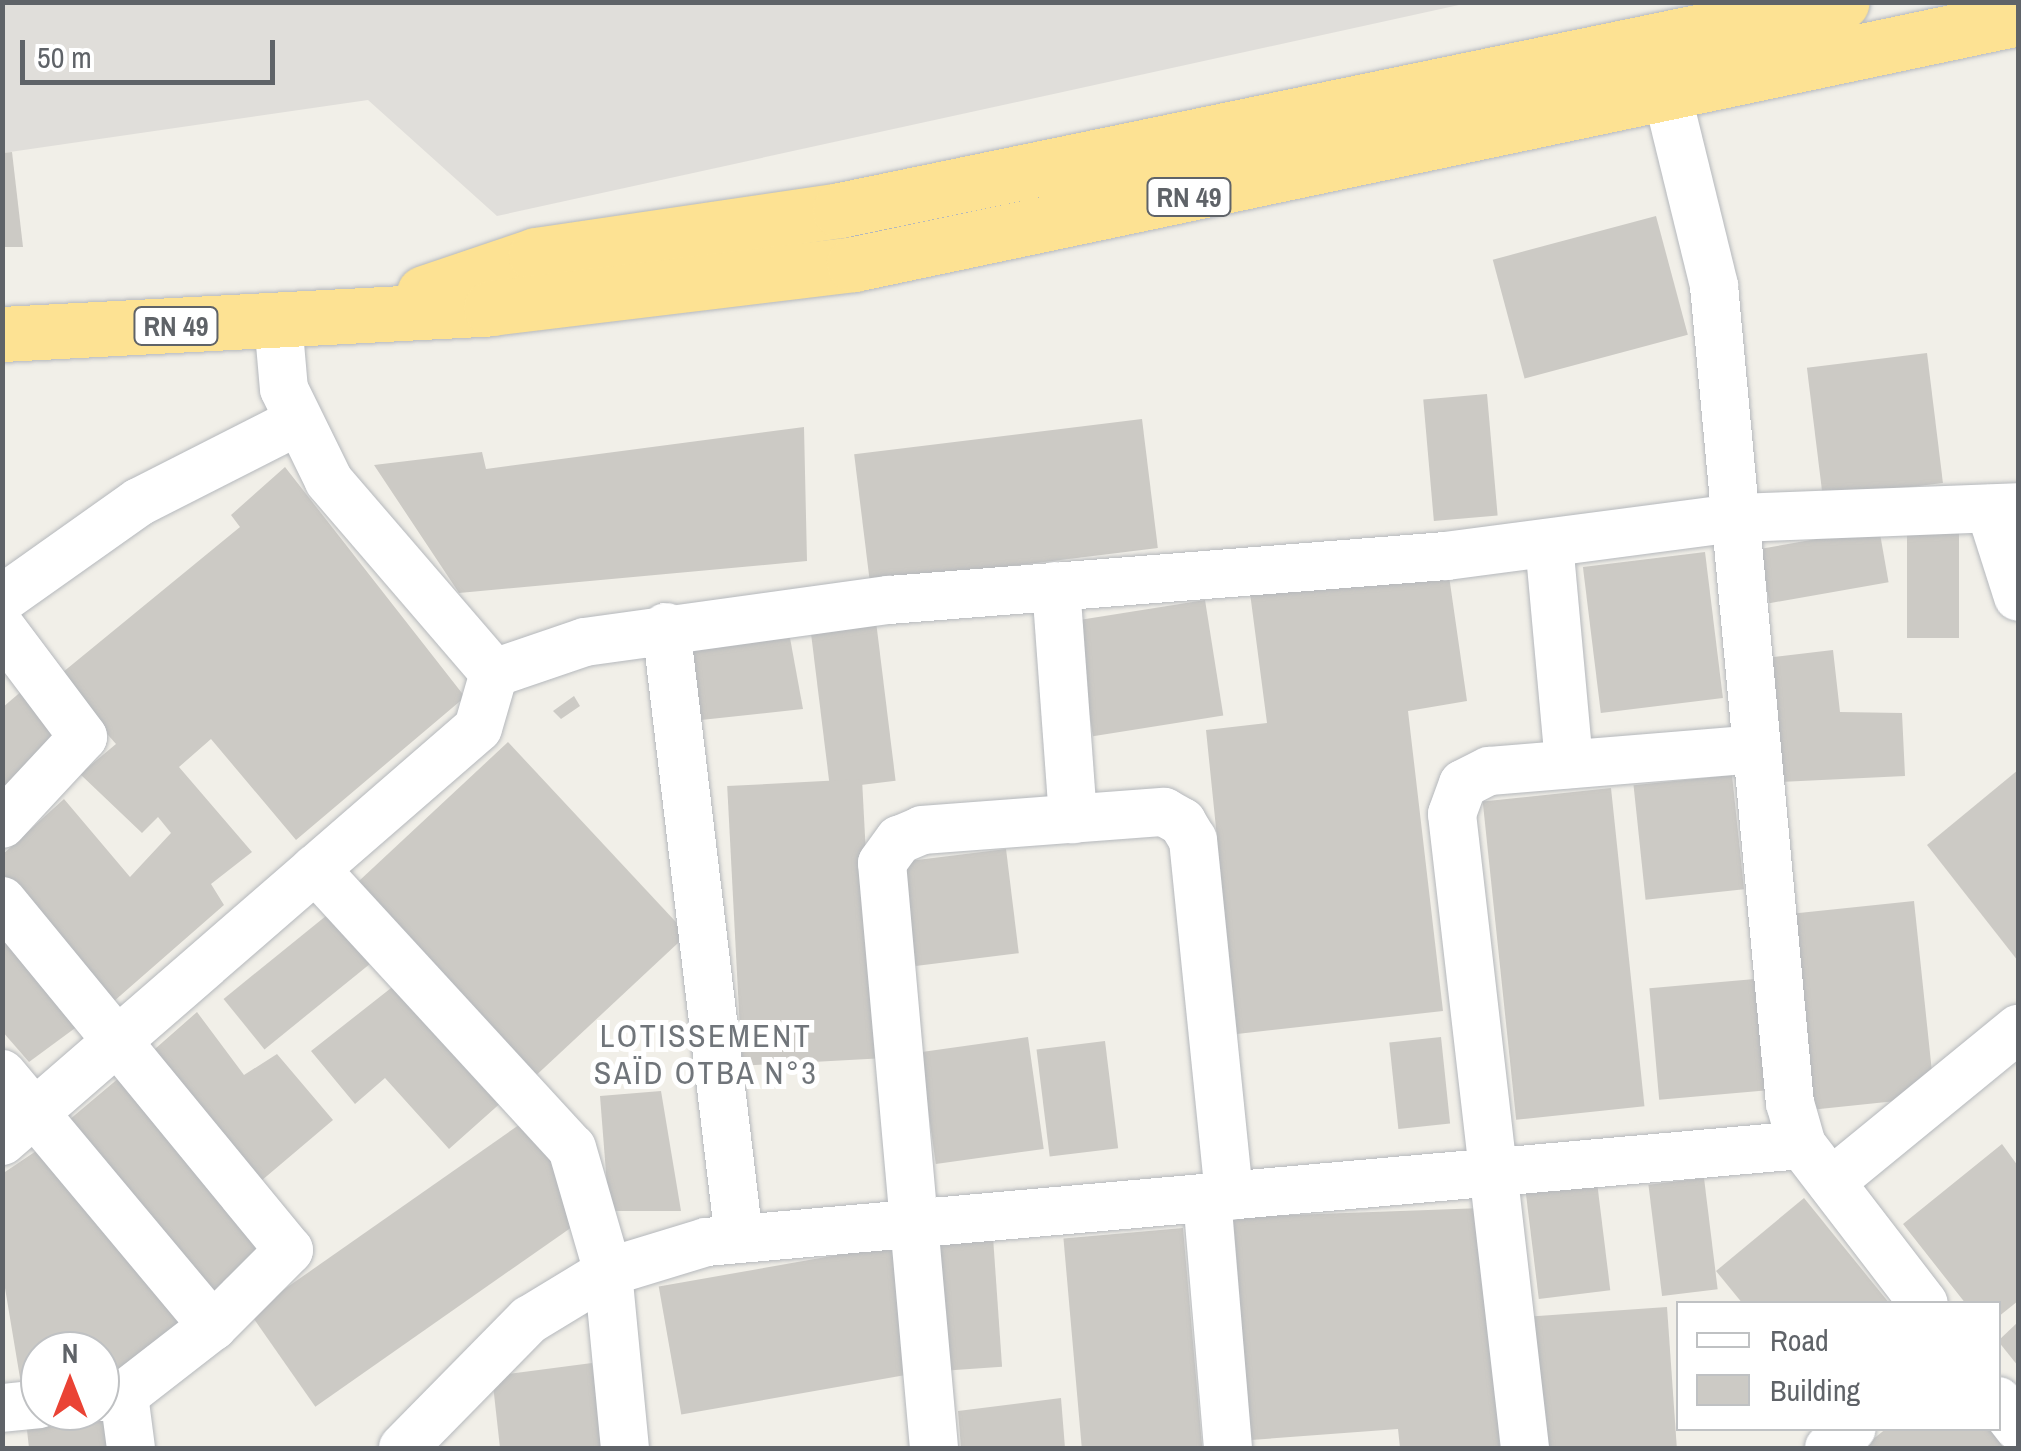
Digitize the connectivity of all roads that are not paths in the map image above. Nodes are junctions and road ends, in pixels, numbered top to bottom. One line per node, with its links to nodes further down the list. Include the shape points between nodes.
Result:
1 (1842, 2): 4 (highway, RN 49, via 840,210 536,255)
2 (2018, 18): 3 (highway, RN 49)
3 (1667, 94): 4 (highway, RN 49, via 854,264); 9 (street, via 1714,286)
4 (350, 318): 5 (highway, RN 49)
5 (278, 321): 6 (highway, RN 49); 7 (street)
6 (2, 334)
7 (296, 423): 13 (street, via 139,502); 16 (street, via 328,481)
8 (2004, 508): 9 (street); 12 (street)
9 (1736, 518): 10 (street); 17 (street)
10 (1549, 543): 11 (street); 18 (street)
11 (1056, 586): 14 (street); 19 (street)
12 (2018, 597)
13 (2, 598)
14 (666, 627): 16 (street); 31 (street)
15 (2, 630): 20 (street, via 83,737)
16 (494, 673): 21 (street, via 478,728)
17 (1756, 749): 18 (street); 27 (street, via 1782,1053)
18 (1569, 764): 28 (street, via 1489,770 1463,784 1452,814)
19 (1074, 819): 29 (street, via 1164,812 1193,840); 30 (street, via 922,830 898,840 882,863)
20 (2, 824)
21 (315, 869): 24 (street); 32 (street, via 572,1148)
22 (2, 901): 24 (street)
23 (2018, 1028): 27 (street)
24 (117, 1041): 26 (street); 34 (street, via 285,1236 284,1263)
25 (2, 1074): 26 (street)
26 (19, 1127): 34 (street)
27 (1816, 1164): 28 (street); 33 (street)
28 (1499, 1172): 29 (street); 45 (street)
29 (1218, 1197): 30 (street); 44 (street)
30 (914, 1223): 31 (street); 43 (street)
31 (739, 1238): 32 (street)
32 (608, 1272): 41 (street, via 529,1320); 42 (street)
33 (1922, 1301)
34 (213, 1326): 35 (street)
35 (120, 1390)
36 (2001, 1405): 38 (street)
37 (120, 1419): 40 (street)
38 (2018, 1428)
39 (1849, 1431): 46 (street)
40 (130, 1448)
41 (403, 1448)
42 (625, 1448)
43 (934, 1448)
44 (1228, 1448)
45 (1525, 1448)
46 (1829, 1448)

